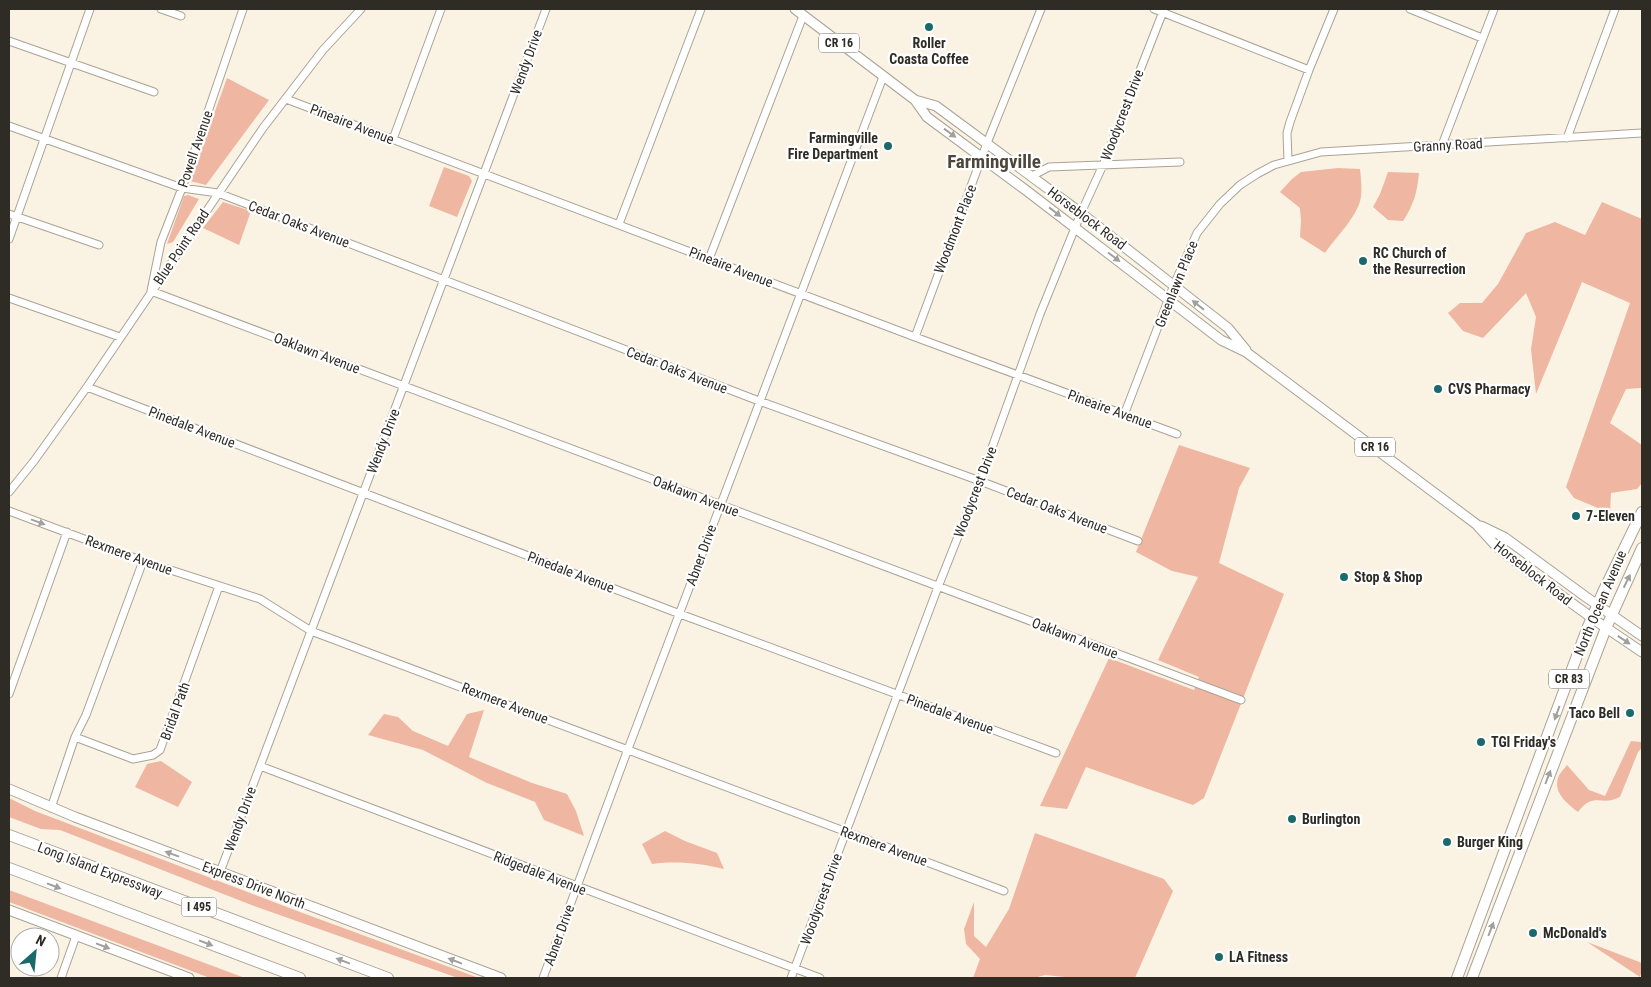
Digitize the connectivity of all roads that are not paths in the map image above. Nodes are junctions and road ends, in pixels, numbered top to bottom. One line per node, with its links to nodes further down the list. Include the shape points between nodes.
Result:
1 (90, 9): 20 (street)
2 (161, 9): 16 (street)
3 (244, 9): 40 (street, Powell Avenue)
4 (361, 9): 24 (street, Blue Point Road, via 323,50)
5 (441, 9): 30 (street)
6 (546, 9): 38 (street, Wendy Drive)
7 (701, 9): 45 (street)
8 (794, 9): 17 (main road, Horseblock Road / CR 16)
9 (1042, 9): 31 (street, Woodmont Place)
10 (1154, 9): 15 (street)
11 (1334, 9): 21 (street)
12 (1410, 9): 18 (street)
13 (1494, 9): 18 (street)
14 (1615, 9): 28 (street)
15 (1163, 10): 21 (street); 36 (street, Woodycrest Drive)
16 (181, 16)
17 (803, 16): 22 (main road, Horseblock Road / CR 16); 49 (street)
18 (1482, 38): 32 (street)
19 (9, 41): 20 (street)
20 (70, 63): 23 (street); 29 (street)
21 (1309, 70): 34 (street, via 1287,133)
22 (883, 77): 25 (main road, Horseblock Road / CR 16); 53 (street, Abner Drive)
23 (154, 92)
24 (286, 99): 30 (street, Pineaire Avenue); 41 (street, Blue Point Road)
25 (915, 100): 31 (main road, Horseblock Road / CR 16, via 936,106); 33 (main road, Horseblock Road / CR 16, one-way to 33, via 927,117)
26 (9, 126): 29 (street, Cedar Oaks Avenue)
27 (1642, 133): 28 (street, Granny Road)
28 (1567, 138): 32 (street, Granny Road)
29 (44, 139): 40 (street, Cedar Oaks Avenue); 44 (street)
30 (393, 139): 38 (street, Pineaire Avenue)
31 (988, 143): 33 (street, Woodmont Place); 39 (main road, Horseblock Road / CR 16)
32 (1442, 145): 34 (street, Granny Road, via 1321,152)
33 (982, 157): 46 (main road, Horseblock Road / CR 16, one-way to 46); 57 (street, Woodmont Place)
34 (1288, 161): 37 (street, Granny Road)
35 (1180, 162): 36 (street)
36 (1103, 165): 39 (street, via 1049,167); 42 (street, Woodycrest Drive)
37 (1257, 174): 51 (street, Greenlawn Place, via 1220,204 1197,233)
38 (484, 175): 45 (street, Pineaire Avenue); 50 (street, Wendy Drive)
39 (1032, 176): 42 (main road, Horseblock Road / CR 16)
40 (182, 188): 41 (street, Cedar Oaks Avenue); 52 (street, Powell Avenue, via 161,242)
41 (218, 193): 50 (street, Cedar Oaks Avenue); 52 (street, Blue Point Road)
42 (1081, 213): 46 (street, Woodycrest Drive); 51 (main road, Horseblock Road / CR 16)
43 (9, 214): 44 (street)
44 (17, 217): 47 (street); 48 (street)
45 (619, 224): 49 (street, Pineaire Avenue)
46 (1075, 227): 55 (main road, Horseblock Road / CR 16, one-way to 55); 59 (street, Woodycrest Drive)
47 (9, 239)
48 (99, 244)
49 (710, 259): 53 (street, Pineaire Avenue)
50 (443, 280): 60 (street, Wendy Drive); 62 (street, Cedar Oaks Avenue)
51 (1174, 285): 55 (street, Greenlawn Place); 58 (main road, Horseblock Road / CR 16, one-way to 51, via 1228,328)
52 (151, 291): 56 (street, Blue Point Road); 60 (street, Oaklawn Avenue)
53 (800, 294): 57 (street, Pineaire Avenue); 62 (street, Abner Drive)
54 (9, 298): 56 (street)
55 (1169, 299): 58 (main road, Horseblock Road / CR 16, via 1221,340); 63 (street, Greenlawn Place)
56 (120, 337): 61 (street, Blue Point Road)
57 (915, 338): 59 (street, Pineaire Avenue)
58 (1246, 352): 71 (main road, Horseblock Road / CR 16)
59 (1017, 376): 63 (street, Pineaire Avenue); 65 (street, Woodycrest Drive)
60 (404, 386): 67 (street, Wendy Drive); 68 (street, Oaklawn Avenue)
61 (87, 387): 66 (street, Blue Point Road); 67 (street, Pinedale Avenue)
62 (759, 401): 65 (street, Cedar Oaks Avenue); 68 (street, Abner Drive)
63 (1124, 415): 64 (street, Pineaire Avenue)
64 (1177, 434)
65 (980, 481): 73 (street, Cedar Oaks Avenue); 77 (street, Woodycrest Drive)
66 (9, 492)
67 (364, 492): 79 (street, Pinedale Avenue); 83 (street, Wendy Drive)
68 (720, 505): 77 (street, Oaklawn Avenue); 79 (street, Abner Drive)
69 (9, 511): 72 (street, Rexmere Avenue, one-way to 72)
70 (1642, 512): 78 (highway, North Ocean Avenue / CR 83)
71 (1476, 524): 78 (main road, Horseblock Road / CR 16, via 1504,536); 81 (main road, Horseblock Road / CR 16, via 1497,547)
72 (68, 532): 75 (street, Rexmere Avenue); 86 (street)
73 (1138, 541)
74 (1642, 548): 80 (highway, North Ocean Avenue / CR 83, one-way to 74)
75 (143, 561): 76 (street, Rexmere Avenue); 89 (street)
76 (219, 586): 83 (street, Rexmere Avenue, via 260,599); 89 (street, Bridal Path, via 160,750 153,755 133,759)
77 (938, 587): 87 (street, Woodycrest Drive); 88 (street, Oaklawn Avenue)
78 (1597, 604): 80 (main road, Horseblock Road / CR 16); 81 (highway, North Ocean Avenue / CR 83)
79 (680, 614): 87 (street, Pinedale Avenue); 90 (street, Abner Drive)
80 (1612, 614): 82 (highway, North Ocean Avenue / CR 83); 84 (main road, Horseblock Road / CR 16)
81 (1592, 618): 82 (main road, Horseblock Road / CR 16); 112 (highway, North Ocean Avenue / CR 83, one-way to 112)
82 (1606, 628): 85 (main road, Horseblock Road / CR 16, one-way to 85); 113 (highway, North Ocean Avenue / CR 83, one-way to 82)
83 (311, 631): 90 (street, Rexmere Avenue); 92 (street, Wendy Drive)
84 (1642, 636)
85 (1642, 652)
86 (9, 694)
87 (898, 694): 91 (street, Pinedale Avenue); 95 (street, Woodycrest Drive)
88 (1241, 700)
89 (75, 737): 94 (street)
90 (628, 749): 95 (street, Rexmere Avenue); 99 (street, Abner Drive)
91 (1056, 753)
92 (260, 766): 98 (street, Wendy Drive); 99 (street, Ridgedale Avenue)
93 (9, 789): 94 (main road, Express Drive North)
94 (51, 808): 98 (main road, Express Drive North, one-way to 94)
95 (846, 832): 100 (street, Rexmere Avenue); 103 (street, Woodycrest Drive)
96 (9, 835): 107 (highway, Long Island Expressway / I 495, one-way to 96)
97 (9, 868): 106 (highway, I 495, one-way to 106)
98 (220, 872): 108 (main road, Express Drive North, one-way to 98)
99 (577, 887): 103 (street, Ridgedale Avenue); 109 (street, Abner Drive)
100 (1004, 890)
101 (9, 910): 102 (main road)
102 (76, 936): 104 (main road, one-way to 104); 105 (street)
103 (795, 969): 110 (street, Woodycrest Drive); 111 (street, Ridgedale Avenue)
104 (183, 977)
105 (61, 978)
106 (300, 978)
107 (388, 978)
108 (501, 978)
109 (543, 978)
110 (792, 978)
111 (820, 978)
112 (1458, 978)
113 (1472, 978)

